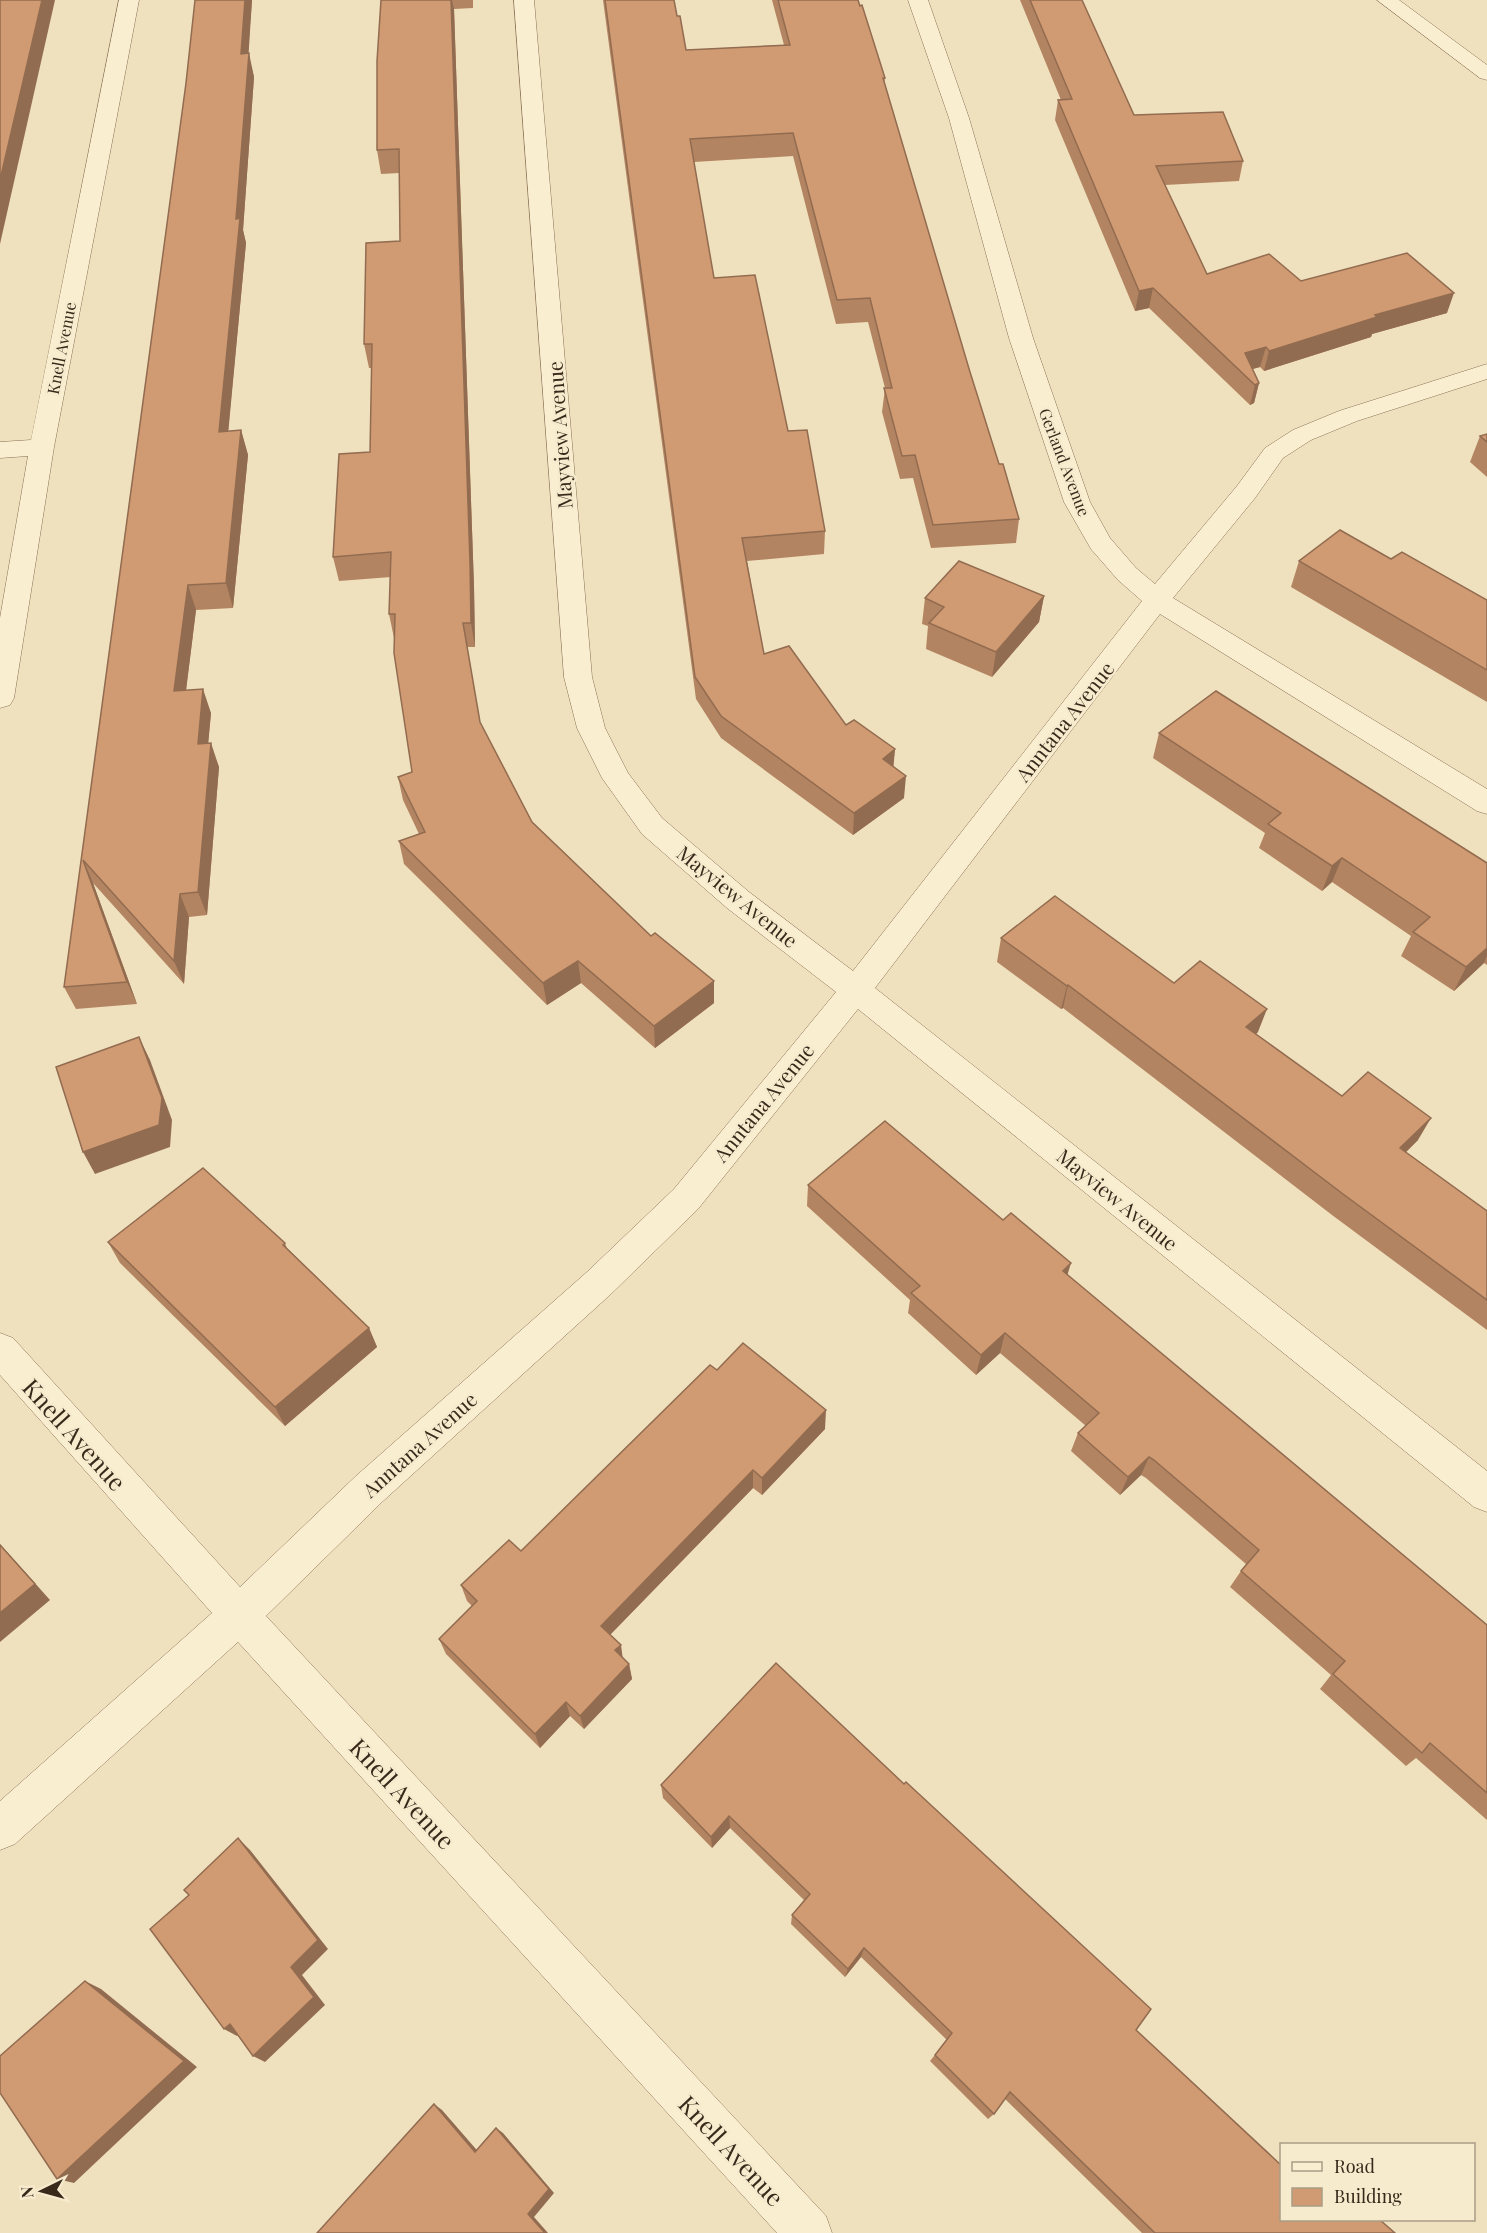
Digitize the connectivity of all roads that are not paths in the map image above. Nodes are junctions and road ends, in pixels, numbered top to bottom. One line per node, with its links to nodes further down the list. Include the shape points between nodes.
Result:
1 (129, 0): 7 (street, Knell Avenue)
2 (524, 0): 12 (street, Mayview Avenue, via 578,677 591,728 616,778 652,826 738,900)
3 (918, 0): 9 (street, Gerland Avenue, via 959,118 1021,338 1077,502 1100,543)
4 (1387, 0): 5 (street)
5 (1487, 74)
6 (1487, 371): 9 (street, Anntana Avenue, via 1348,416 1302,435 1274,453)
7 (42, 447): 8 (street); 10 (street, Knell Avenue)
8 (0, 450)
9 (1157, 600): 11 (street, Gerland Avenue); 12 (street, Anntana Avenue)
10 (0, 698)
11 (1487, 803)
12 (856, 990): 14 (street, Mayview Avenue); 15 (street, Anntana Avenue, via 686,1199 599,1283 369,1489)
13 (0, 1349): 15 (street, Knell Avenue)
14 (1487, 1494)
15 (239, 1615): 16 (street, Anntana Avenue); 17 (street, Knell Avenue)
16 (0, 1829)
17 (808, 2233)

